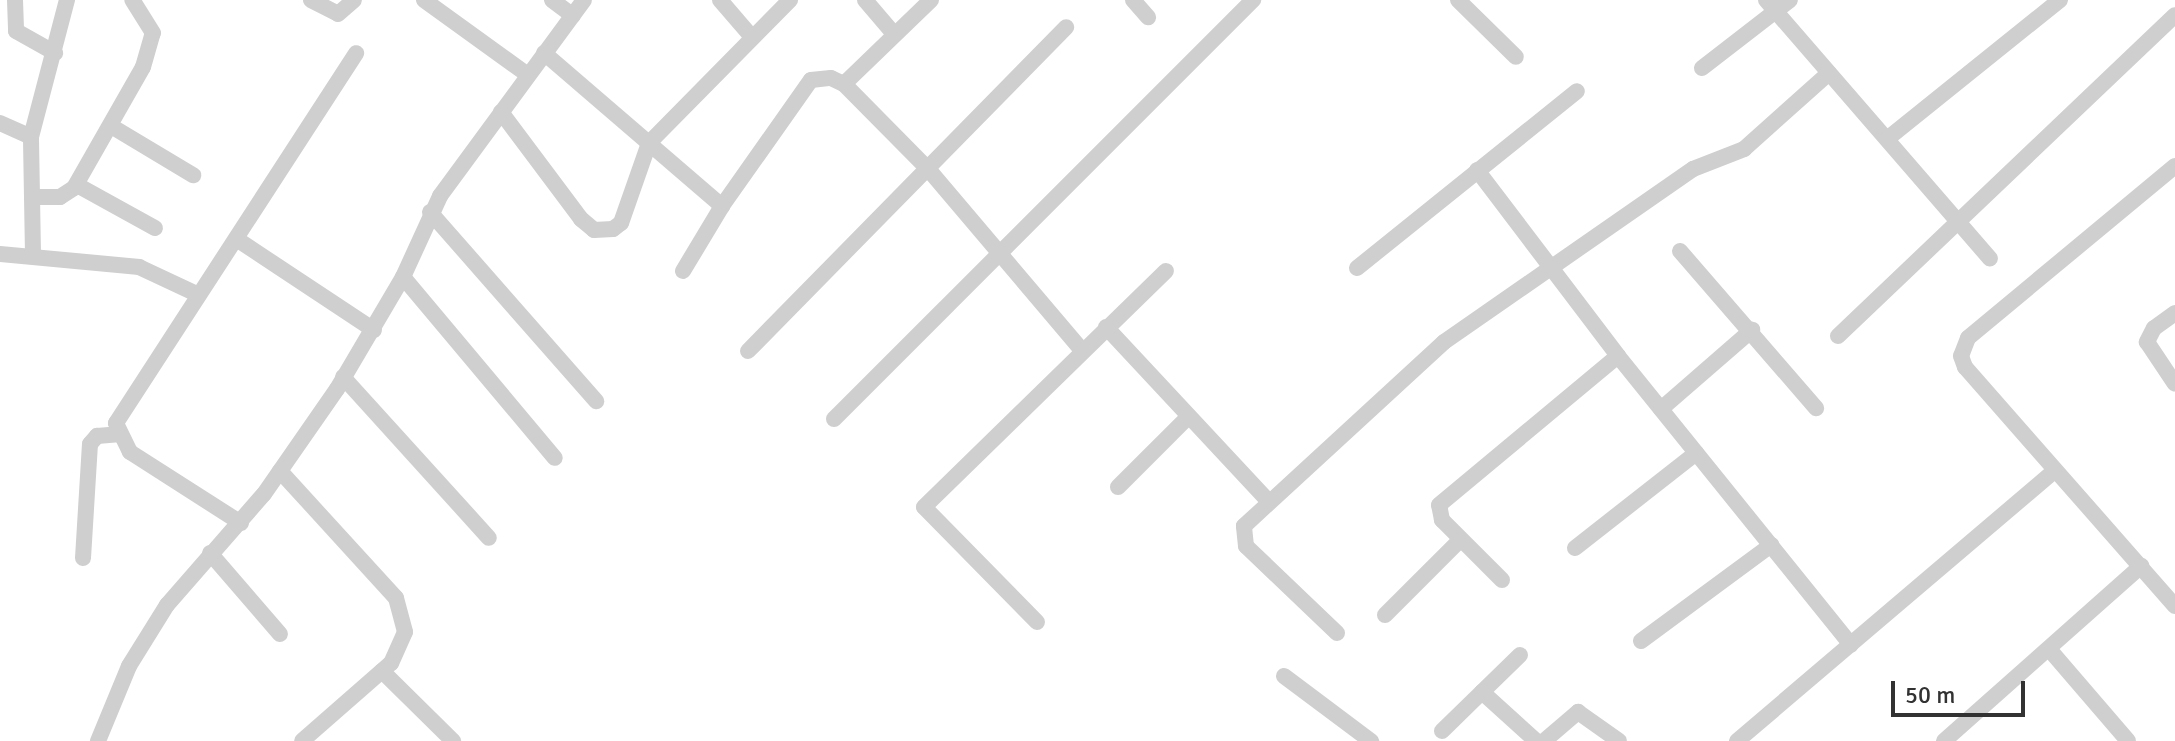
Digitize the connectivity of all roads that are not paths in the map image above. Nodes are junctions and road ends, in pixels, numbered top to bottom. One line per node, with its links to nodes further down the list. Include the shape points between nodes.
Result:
1 (15, 0): 25 (street, via 16,31)
2 (67, 0): 25 (street)
3 (132, 0): 36 (street, via 153,33 143,67)
4 (311, 0): 5 (street, via 338,14)
5 (354, 0)
6 (424, 0): 31 (street)
7 (552, 0): 20 (street)
8 (584, 0): 20 (street)
9 (720, 0): 24 (street)
10 (790, 0): 24 (street)
11 (865, 0): 23 (street)
12 (931, 0): 23 (street)
13 (1133, 0): 21 (street)
14 (1253, 0): 51 (street)
15 (1790, 0): 18 (street)
16 (2060, 0): 38 (street)
17 (1463, 2): 28 (street)
18 (1771, 6): 29 (street); 30 (street)
19 (2175, 15): 48 (street)
20 (573, 16): 27 (street)
21 (1148, 17)
22 (1066, 27): 41 (street)
23 (894, 34): 32 (street)
24 (751, 36): 39 (street)
25 (55, 53): 37 (street)
26 (356, 53): 50 (street)
27 (544, 53): 31 (street); 39 (street)
28 (1516, 57)
29 (1702, 68)
30 (1829, 73): 38 (street); 56 (street, via 1744,149 1693,169)
31 (528, 75): 34 (street)
32 (844, 84): 41 (street); 46 (street, via 831,78 811,80)
33 (1577, 91): 42 (street)
34 (501, 112): 39 (street, via 594,230 621,223); 47 (street)
35 (0, 123): 37 (street)
36 (111, 126): 43 (street); 44 (street)
37 (31, 137): 45 (street)
38 (1887, 139): 48 (street)
39 (649, 143): 46 (street)
40 (2175, 166): 81 (street, via 1963,347 1965,367)
41 (929, 170): 51 (street); 68 (street)
42 (1477, 170): 56 (street); 57 (street)
43 (193, 175)
44 (77, 185): 45 (street, via 60,197); 49 (street)
45 (32, 197): 54 (street)
46 (722, 206): 58 (street)
47 (430, 212): 60 (street); 72 (street)
48 (1957, 221): 55 (street); 66 (street)
49 (155, 228)
50 (238, 240): 61 (street); 64 (street)
51 (999, 251): 67 (street); 76 (street)
52 (1680, 251): 65 (street)
53 (0, 254): 54 (street)
54 (33, 254): 61 (street, via 150,269)
55 (1990, 259)
56 (1550, 267): 69 (street); 83 (street, via 1422,360)
57 (1357, 268)
58 (683, 271)
59 (1166, 271): 63 (street)
60 (403, 277): 64 (street); 79 (street)
61 (199, 295): 77 (street, via 121,413)
62 (2175, 313): 71 (street, via 2154,328 2147,342)
63 (1106, 327): 67 (street); 75 (street)
64 (374, 330): 70 (street)
65 (1752, 330): 73 (street); 74 (street)
66 (1838, 336)
67 (1081, 349): 95 (street, via 924,507)
68 (748, 351)
69 (1618, 356): 74 (street); 86 (street, via 1439,505 1442,520)
70 (343, 377): 80 (street); 85 (street)
71 (2175, 384)
72 (596, 401)
73 (1816, 408)
74 (1661, 409): 78 (street)
75 (1189, 416): 82 (street); 83 (street)
76 (834, 419)
77 (118, 434): 84 (street, via 130,452); 90 (street, via 97,436 90,444)
78 (1696, 453): 87 (street); 88 (street)
79 (555, 458)
80 (280, 471): 84 (street); 102 (street, via 396,598 405,632)
81 (2054, 471): 91 (street); 99 (street)
82 (1118, 487)
83 (1269, 502): 96 (street, via 1244,526 1243,541)
84 (241, 523): 89 (street)
85 (489, 538)
86 (1460, 540): 92 (street); 94 (street)
87 (1771, 545): 98 (street); 99 (street)
88 (1575, 548)
89 (210, 553): 97 (street); 107 (street, via 167,605 129,666)
90 (83, 558)
91 (2141, 566): 93 (street); 100 (street)
92 (1502, 580)
93 (2175, 606)
94 (1385, 615)
95 (1037, 622)
96 (1337, 633)
97 (280, 634)
98 (1641, 641)
99 (1851, 645): 113 (street)
100 (2049, 649): 114 (street); 115 (street)
101 (1520, 655): 104 (street)
102 (382, 671): 106 (street); 108 (street)
103 (1284, 676): 109 (street)
104 (1482, 692): 105 (street); 110 (street)
105 (1442, 731)
106 (311, 739)
107 (98, 741)
108 (453, 741)
109 (1371, 741)
110 (1536, 741)
111 (1544, 741): 112 (street, via 1578,712)
112 (1619, 741)
113 (1737, 741)
114 (1944, 741)
115 (2128, 741)

